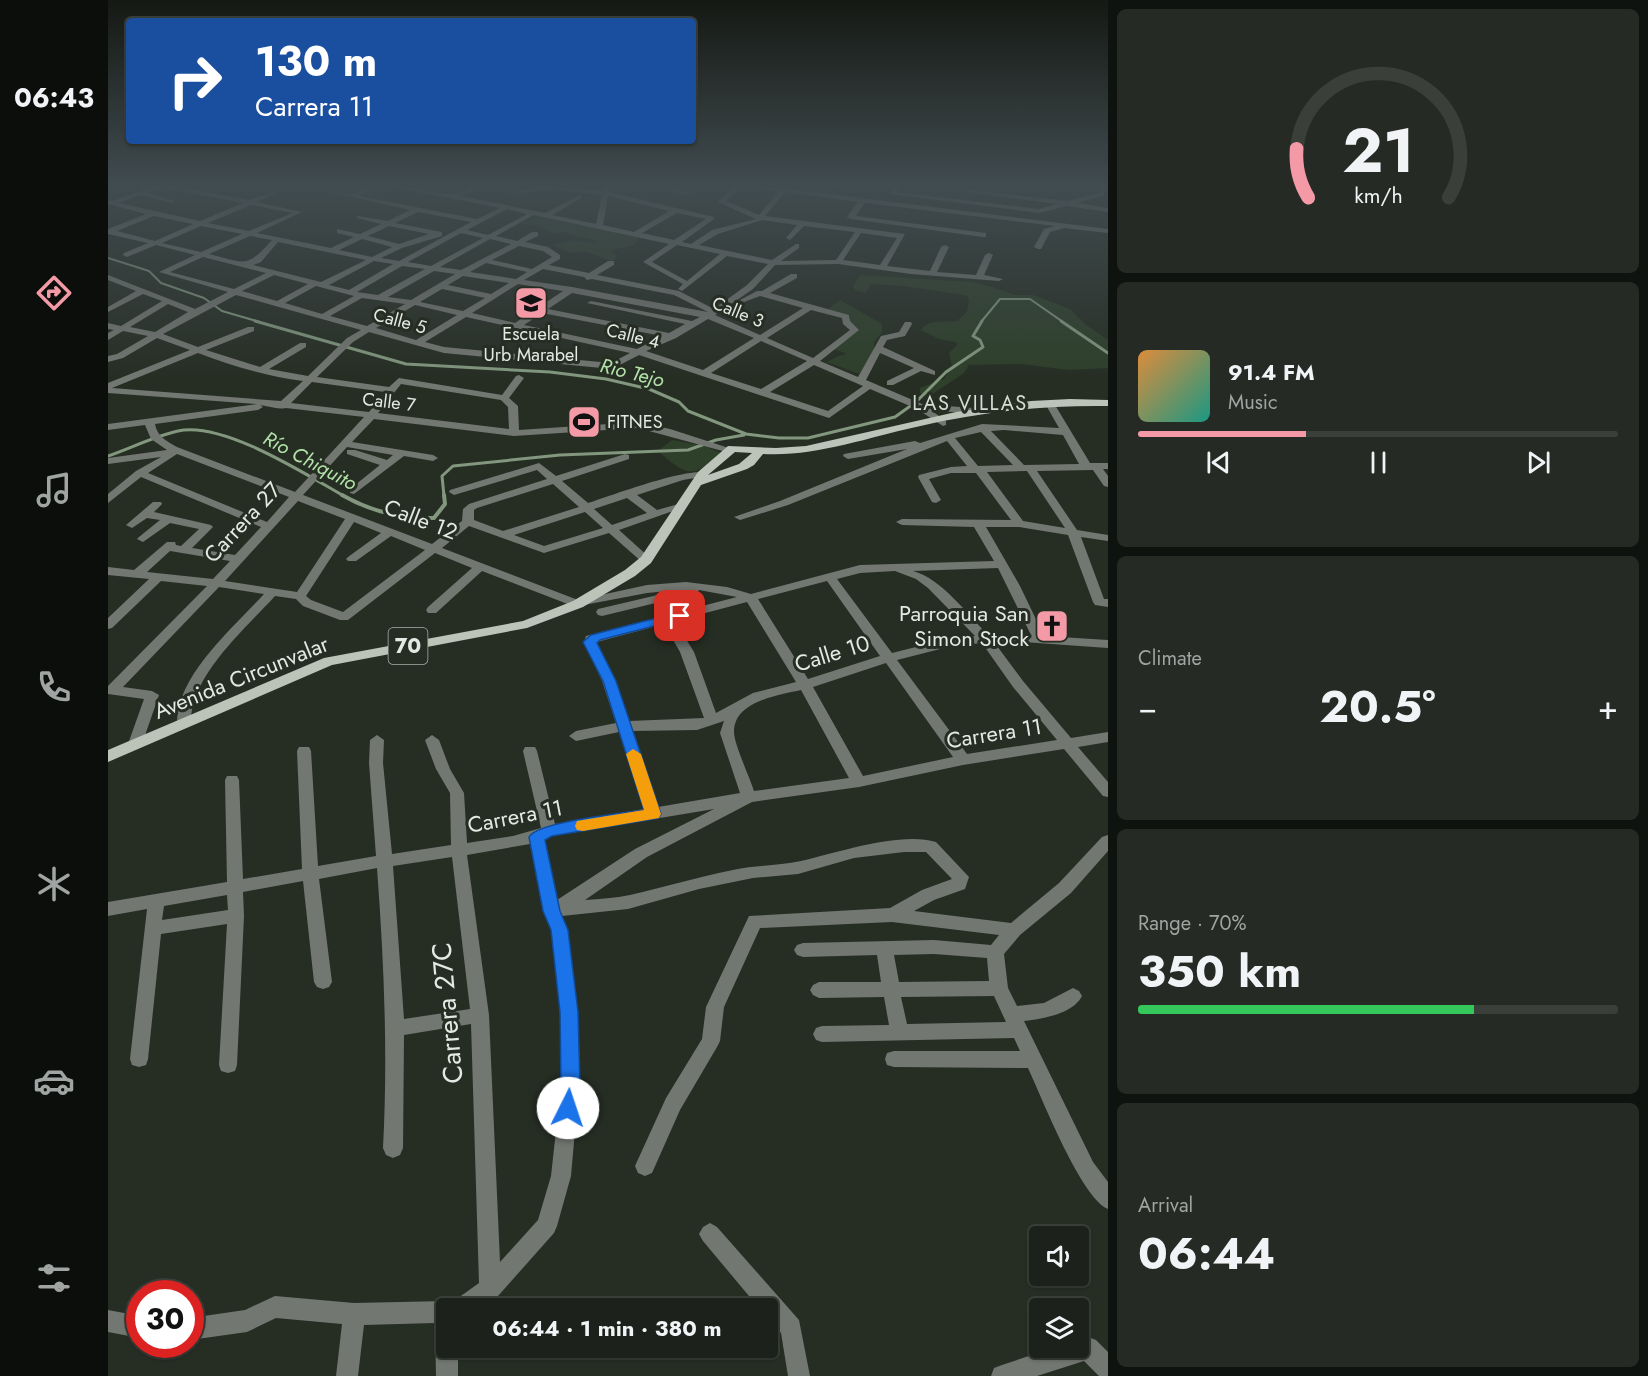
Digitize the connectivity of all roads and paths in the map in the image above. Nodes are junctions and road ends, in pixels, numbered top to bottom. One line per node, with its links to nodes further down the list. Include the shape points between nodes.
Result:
1 (138, 250): 20 (street)
2 (183, 250): 21 (street)
3 (213, 250): 21 (street)
4 (267, 250): 31 (street)
5 (327, 250): 18 (street, Calle 3)
6 (391, 250): 25 (street)
7 (425, 250): 30 (street)
8 (465, 250): 34 (street)
9 (504, 250): 22 (street)
10 (513, 250): 24 (street)
11 (546, 250): 24 (street)
12 (663, 250): 45 (street, via 647,262)
13 (719, 250): 19 (street)
14 (790, 250): 29 (street)
15 (846, 250): 27 (street)
16 (894, 250): 33 (street)
17 (943, 250): 37 (street)
18 (331, 251): 25 (street, Calle 3)
19 (727, 252): 29 (street); 45 (street)
20 (127, 255)
21 (202, 255): 31 (street); 49 (street, Calle 5, via 163,272)
22 (495, 255): 26 (street); 32 (street)
23 (989, 255): 40 (street)
24 (555, 258): 32 (street)
25 (374, 260): 30 (street, Calle 3); 44 (street)
26 (484, 261): 32 (street); 36 (street)
27 (838, 262): 29 (street); 33 (street)
28 (611, 263): 38 (street)
29 (772, 263): 66 (street, via 750,287)
30 (399, 264): 34 (street, Calle 3); 51 (street)
31 (245, 266): 35 (street)
32 (539, 268): 38 (street); 43 (street)
33 (882, 268): 37 (street)
34 (430, 269): 36 (street, Calle 3); 57 (street)
35 (273, 273): 44 (street); 49 (street)
36 (462, 273): 43 (street, Calle 3); 47 (street)
37 (932, 274): 40 (street)
38 (591, 276): 50 (street); 52 (street)
39 (794, 276): 53 (street)
40 (979, 277): 42 (street)
41 (112, 278): 46 (street); 48 (street)
42 (999, 279)
43 (516, 282): 50 (street, Calle 3); 55 (street)
44 (319, 284): 51 (street); 59 (street)
45 (688, 284): 52 (street)
46 (108, 285)
47 (441, 286): 55 (street); 60 (street)
48 (142, 291): 58 (street); 62 (street)
49 (234, 291): 59 (street, Calle 5); 63 (street)
50 (570, 291): 56 (street); 66 (street, Calle 3)
51 (351, 292): 54 (street)
52 (676, 293): 66 (street)
53 (760, 293): 61 (street); 66 (street)
54 (361, 295): 57 (street); 67 (street)
55 (492, 297): 65 (street)
56 (560, 297): 64 (street); 68 (street)
57 (379, 298): 60 (street, Calle 4)
58 (168, 301): 63 (street); 73 (street)
59 (277, 304): 67 (street, Calle 5)
60 (411, 305): 65 (street, Calle 4); 74 (street)
61 (810, 308): 78 (street); 85 (street, via 846,317 855,331)
62 (108, 310)
63 (199, 310): 75 (street)
64 (541, 310): 71 (street); 76 (street)
65 (464, 315): 71 (street, Calle 4); 79 (street)
66 (712, 315): 68 (street, Calle 5); 78 (street, Calle 3)
67 (322, 317): 74 (street, Calle 5)
68 (697, 324): 76 (street, Calle 5)
69 (908, 324): 81 (street, via 902,334 884,338)
70 (108, 326): 73 (street)
71 (516, 326): 83 (street, Calle 4)
72 (251, 328): 82 (street)
73 (123, 329): 75 (street); 77 (street)
74 (367, 330): 79 (street, Calle 5); 91 (street, via 347,343)
75 (158, 335): 82 (street); 84 (street)
76 (675, 336): 83 (street, Calle 5)
77 (108, 337)
78 (759, 338): 85 (street, Calle 3); 88 (street)
79 (417, 343): 83 (street, Calle 5, via 453,351 608,366)
80 (303, 345): 87 (street)
81 (880, 349): 86 (street); 92 (street)
82 (198, 350): 87 (street); 94 (street)
83 (639, 355): 88 (street, Calle 4)
84 (110, 358)
85 (814, 361): 92 (street, Calle 3); 96 (street)
86 (921, 368): 89 (street); 93 (street)
87 (261, 370): 91 (street)
88 (704, 373): 96 (street, Calle 4)
89 (932, 374)
90 (519, 378): 97 (street)
91 (308, 380): 95 (street); 98 (street)
92 (866, 382): 96 (street, Calle 4, via 829,415); 100 (street, Calle 3)
93 (890, 383)
94 (108, 388): 98 (street, Calle 7)
95 (391, 390): 97 (street, Carrera 27, via 399,381); 103 (street, Carrera 27)
96 (762, 393)
97 (504, 398): 109 (street, via 513,406)
98 (282, 405): 103 (street, Calle 7); 104 (street)
99 (1108, 405): 101 (main road); 102 (main road, via 1048,402)
100 (919, 406): 102 (street); 105 (street)
101 (1052, 407): 105 (main road); 108 (street)
102 (973, 411): 105 (main road)
103 (369, 417): 109 (street, Calle 7); 112 (street, Carrera 27)
104 (150, 421): 106 (street); 114 (street, via 152,434)
105 (940, 421): 116 (main road, via 806,448); 117 (main road)
106 (108, 426)
107 (982, 427): 108 (street); 110 (street); 126 (street)
108 (1066, 432): 124 (street)
109 (514, 433): 113 (street, Calle 7, via 638,425)
110 (949, 437): 111 (street); 127 (street)
111 (929, 443): 118 (street); 144 (street, via 784,503)
112 (343, 446): 115 (street); 122 (street); 136 (street, Carrera 27)
113 (731, 449): 116 (main road); 129 (main road, Avenida Circunvalar / 70)
114 (178, 451): 121 (street, Calle 12); 128 (street); 136 (street, Calle 12)
115 (402, 453): 120 (street); 122 (street)
116 (758, 453): 117 (main road); 123 (main road)
117 (796, 455): 123 (main road)
118 (848, 456)
119 (625, 457): 130 (street)
120 (434, 458)
121 (108, 461)
122 (388, 464): 133 (street)
123 (747, 466): 132 (main road)
124 (1091, 466): 125 (street); 126 (street); 131 (street)
125 (1108, 466)
126 (1026, 468): 127 (street); 155 (street)
127 (977, 469): 138 (street, via 923,477); 150 (street)
128 (140, 473): 137 (street); 152 (street)
129 (702, 474): 132 (main road, Avenida Circunvalar / 70); 135 (street)
130 (552, 480): 134 (street, via 539,466); 141 (street); 147 (street, via 473,506)
131 (1108, 484)
132 (695, 486): 140 (main road, Avenida Circunvalar / 70)
133 (354, 491)
134 (454, 492)
135 (629, 494): 141 (street); 143 (street)
136 (297, 495): 145 (street, Calle 12); 152 (street, Carrera 27)
137 (108, 500)
138 (936, 500)
139 (157, 504): 142 (street)
140 (682, 506): 143 (street); 163 (main road, Avenida Circunvalar / 70)
141 (583, 507): 153 (street); 156 (street)
142 (146, 514): 146 (street); 151 (street)
143 (655, 514): 153 (street)
144 (740, 517)
145 (351, 518): 154 (street, Calle 12); 174 (street)
146 (168, 519): 158 (street, via 143,539 171,544); 159 (street, via 207,527)
147 (468, 522): 156 (street); 160 (street)
148 (902, 522): 149 (street)
149 (978, 523): 150 (street); 164 (street)
150 (1019, 524): 155 (street)
151 (132, 525)
152 (268, 526): 161 (street, Carrera 27)
153 (609, 529): 156 (street, via 544,550); 163 (street)
154 (389, 532): 160 (street, Calle 12); 162 (street)
155 (1073, 532): 157 (street); 176 (street)
156 (502, 535)
157 (1108, 538)
158 (168, 547): 159 (street); 168 (street)
159 (184, 549): 161 (street)
160 (434, 549): 165 (street, Calle 12); 174 (street, via 344,617)
161 (238, 559): 171 (street, Carrera 27)
162 (352, 559)
163 (646, 560): 177 (main road, Avenida Circunvalar / 70)
164 (1001, 564): 166 (street); 182 (street)
165 (480, 567): 177 (street, Calle 12); 178 (street)
166 (860, 568): 170 (street); 183 (street, via 920,576)
167 (108, 570): 168 (street)
168 (137, 574): 169 (street)
169 (159, 576): 171 (street); 181 (street)
170 (830, 577): 175 (street); 185 (street)
171 (216, 583): 173 (street); 187 (street, Carrera 27)
172 (703, 587): 175 (street); 177 (street, via 664,585); 179 (street)
173 (273, 591): 174 (street); 190 (street, via 203,672 187,699)
174 (300, 596)
175 (750, 597): 180 (street); 186 (street)
176 (1104, 602)
177 (581, 603): 190 (main road, Avenida Circunvalar / 70, via 527,624 329,661)
178 (432, 610)
179 (602, 612)
180 (668, 620): 189 (street, via 687,652); 191 (street, via 591,639)
181 (108, 625)
182 (1039, 638): 183 (street, Calle 10); 184 (street, Calle 10)
183 (985, 639): 185 (street, Calle 10, via 952,642); 197 (street)
184 (1108, 644)
185 (887, 658): 186 (street, Calle 10); 201 (street)
186 (804, 686): 188 (street, Calle 10, via 758,696); 203 (street)
187 (111, 690): 196 (street, via 152,695)
188 (740, 707): 189 (street, Calle 10); 205 (street, via 727,733)
189 (712, 721): 191 (street, Calle 10, via 674,727)
190 (184, 722): 196 (main road, Avenida Circunvalar / 70)
191 (624, 726): 192 (street, Calle 10); 206 (street)
192 (576, 736)
193 (1108, 736): 197 (street, Carrera 11)
194 (377, 740): 210 (street)
195 (432, 740): 209 (street, Carrera 27C, via 457,793)
196 (135, 744): 200 (main road, Avenida Circunvalar / 70)
197 (1068, 744): 201 (street, Carrera 11); 204 (street)
198 (304, 751): 211 (street)
199 (530, 751): 207 (street)
200 (108, 756)
201 (963, 760): 203 (street, Carrera 11)
202 (232, 780): 212 (street)
203 (859, 782): 205 (street, Carrera 11)
204 (1108, 792)
205 (749, 797): 206 (street, Carrera 11); 215 (street, via 641,854)
206 (653, 814): 207 (street, Carrera 11)
207 (543, 834): 209 (street, Carrera 11); 215 (street)
208 (1108, 841): 219 (street, via 1065,888)
209 (459, 850): 210 (street, Carrera 11); 228 (street, Carrera 27C)
210 (384, 861): 211 (street, Carrera 11); 230 (street)
211 (310, 874): 212 (street, Carrera 11); 223 (street)
212 (236, 887): 213 (street, Carrera 11); 217 (street)
213 (156, 900): 214 (street, Carrera 11); 218 (street)
214 (108, 909)
215 (551, 911): 216 (street, via 628,902 753,872 798,868 855,852 930,846 961,881); 241 (street, via 559,930 569,1012 570,1085 561,1176 547,1226)
216 (892, 915): 219 (street); 238 (street, via 756,921 715,1007 711,1041 673,1104)
217 (236, 916): 218 (street); 236 (street)
218 (153, 928): 233 (street)
219 (1014, 930): 222 (street)
220 (884, 949): 221 (street); 222 (street, via 934,947); 224 (street)
221 (803, 950)
222 (995, 952): 225 (street)
223 (324, 982)
224 (891, 988): 225 (street); 226 (street); 231 (street)
225 (999, 988): 229 (street)
226 (819, 990)
227 (1073, 996): 229 (street)
228 (480, 1016): 230 (street); 241 (street, Carrera 27C)
229 (1016, 1022): 231 (street); 235 (street)
230 (395, 1028): 237 (street)
231 (899, 1032): 232 (street)
232 (822, 1034)
233 (139, 1059)
234 (894, 1059): 235 (street)
235 (1033, 1060): 239 (street, via 1086,1169)
236 (228, 1065)
237 (393, 1148)
238 (645, 1166)
239 (1108, 1199)
240 (710, 1234): 252 (street, via 791,1328)
241 (490, 1288): 242 (street)
242 (472, 1298)
243 (436, 1311): 244 (street)
244 (354, 1314): 247 (street, via 275,1307 247,1321); 250 (street)
245 (108, 1321): 246 (street)
246 (126, 1324)
247 (204, 1327)
248 (448, 1358): 251 (street)
249 (1108, 1368): 253 (street, via 1088,1348)
250 (347, 1376)
251 (447, 1376)
252 (799, 1376)
253 (1002, 1376)

